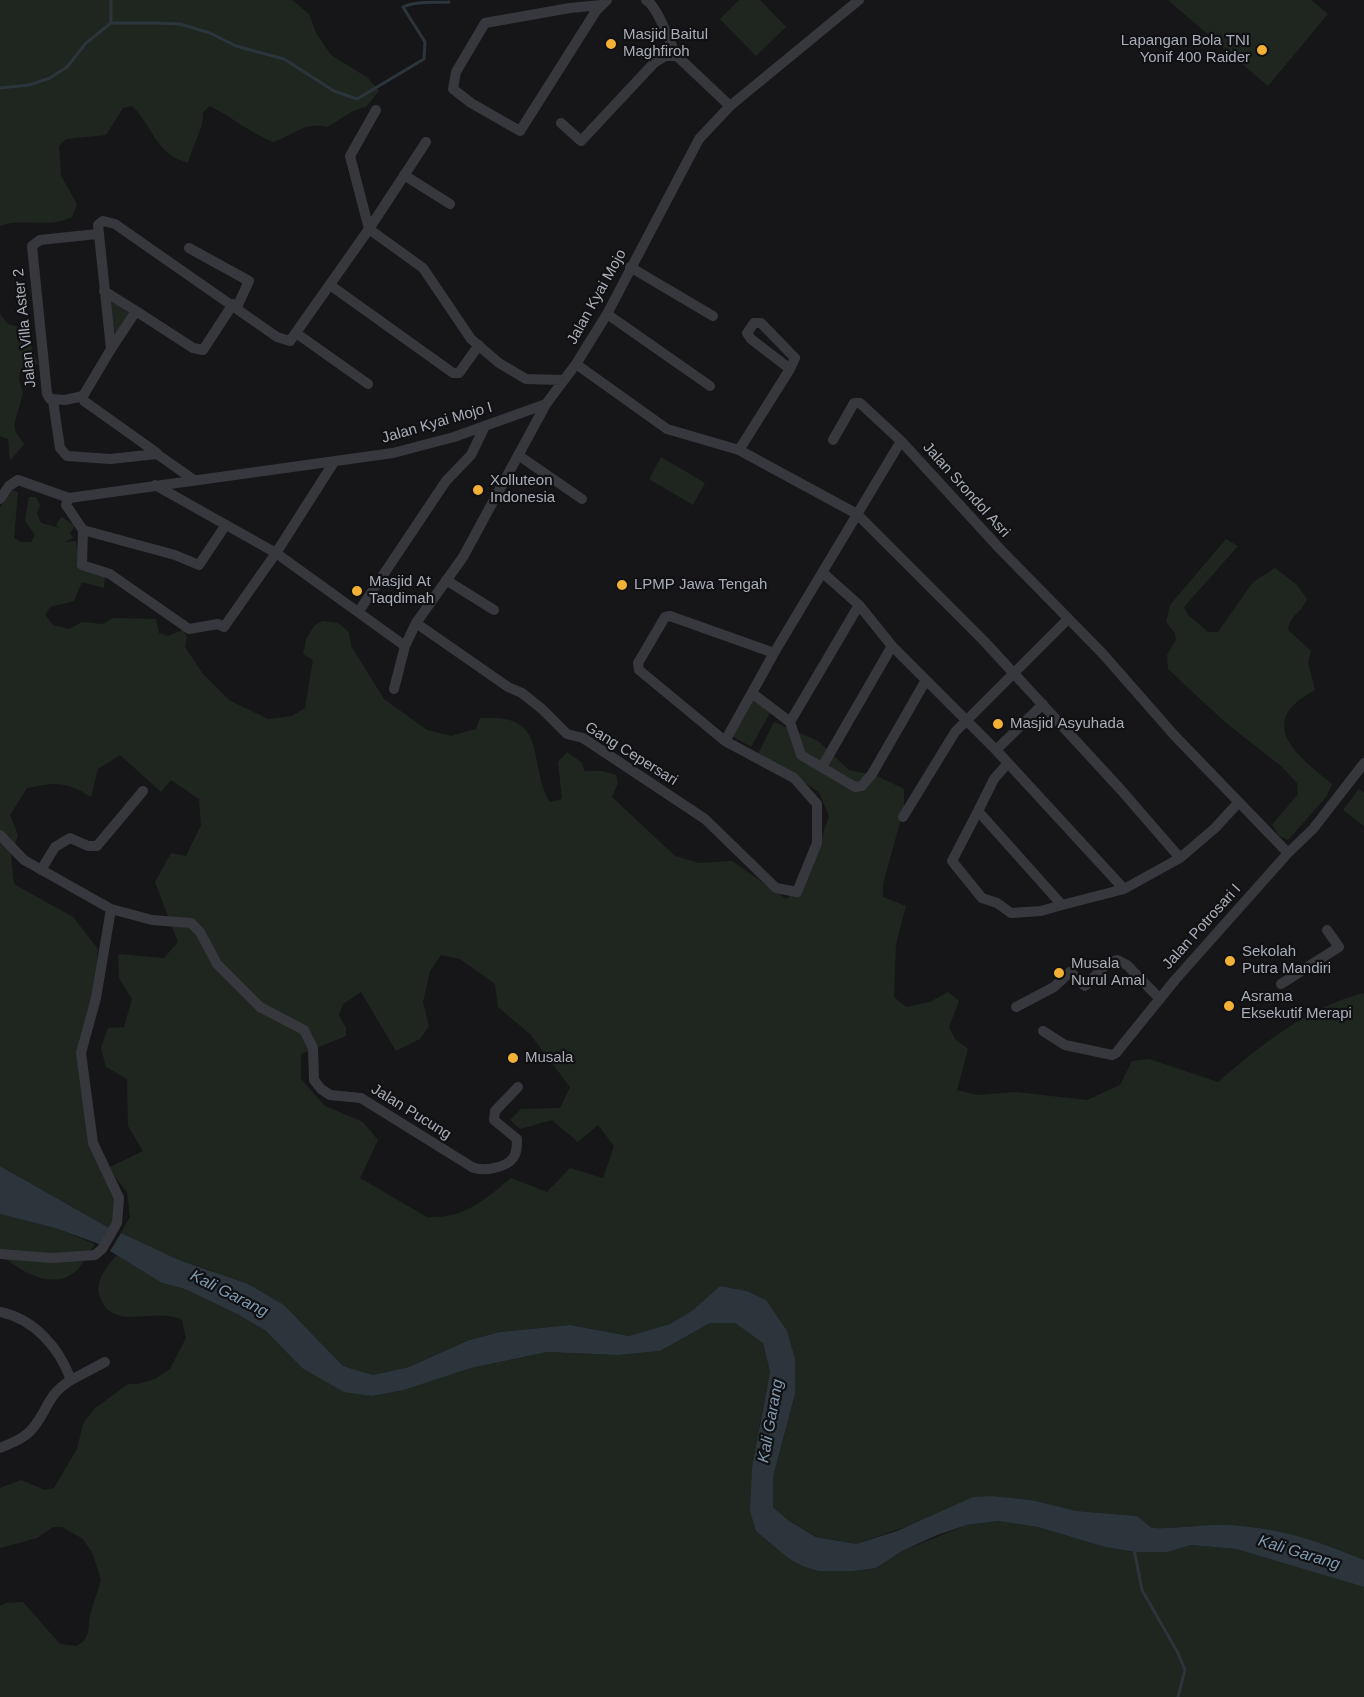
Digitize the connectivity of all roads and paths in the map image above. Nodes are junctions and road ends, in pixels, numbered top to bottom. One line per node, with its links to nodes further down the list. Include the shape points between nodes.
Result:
1 (646, 0): 4 (street, via 655,6)
2 (860, 0): 5 (street, Jalan Kyai Mojo)
3 (604, 3): 3 (street, via 520,131 453,89 456,72 485,23)
4 (677, 56): 5 (street); 7 (street, via 665,56 654,63 581,141)
5 (730, 106): 14 (street, Jalan Kyai Mojo, via 699,140)
6 (376, 110): 11 (street, via 350,155)
7 (561, 123)
8 (426, 142): 9 (street)
9 (404, 175): 10 (street); 11 (street)
10 (450, 204)
11 (369, 229): 15 (street); 22 (street, via 423,268)
12 (97, 234): 16 (street); 17 (street, Jalan Villa Aster 2, via 100,223 114,224); 30 (street, Jalan Villa Aster 2, via 40,240 32,246 47,394)
13 (189, 248): 17 (street, via 249,280)
14 (630, 267): 19 (street, Jalan Kyai Mojo); 20 (street)
15 (330, 285): 21 (street); 22 (street, via 453,373 459,373)
16 (104, 291): 18 (street); 23 (street)
17 (235, 306): 18 (street, via 201,350); 21 (street, Jalan Villa Aster 2, via 280,339 290,341)
18 (136, 311): 23 (street)
19 (607, 314): 24 (street, Jalan Kyai Mojo); 28 (street)
20 (713, 316)
21 (296, 333): 27 (street)
22 (479, 345): 26 (street, via 521,377)
23 (111, 349): 29 (street)
24 (576, 364): 26 (street, Jalan Kyai Mojo); 35 (street, via 667,429)
25 (790, 369): 25 (street, via 795,357 761,323 754,323 747,333 751,339); 35 (street)
26 (563, 380): 31 (street, Jalan Kyai Mojo)
27 (368, 384)
28 (710, 386)
29 (83, 396): 30 (street, Jalan Villa Aster 2); 36 (street)
30 (53, 401): 36 (street, Jalan Villa Aster 2, via 60,448 67,456 110,459)
31 (546, 404): 32 (street, Jalan Kyai Mojo I); 37 (street, Jalan Kyai Mojo)
32 (485, 426): 38 (street, Jalan Kyai Mojo I, via 393,453); 52 (street, via 471,455 446,481)
33 (833, 440): 34 (street, via 857,402)
34 (901, 441): 44 (street, Jalan Srondol Asri); 53 (street, Jalan Srondol Asri)
35 (740, 450): 44 (street)
36 (157, 454): 39 (street)
37 (518, 455): 43 (street); 49 (street, Jalan Kyai Mojo)
38 (334, 462): 39 (street, Jalan Kyai Mojo I); 47 (street)
39 (194, 480): 40 (street, Jalan Kyai Mojo I)
40 (155, 485): 41 (street, Jalan Kyai Mojo I); 45 (street)
41 (69, 498): 42 (street, Jalan Kyai Mojo I, via 18,480); 46 (street, via 66,506)
42 (0, 499)
43 (582, 499)
44 (857, 514): 48 (street, Jalan Srondol Asri); 58 (street)
45 (225, 526): 46 (street, via 199,565); 47 (street)
46 (83, 530): 47 (street, via 82,565 110,574 189,629 218,624 224,627)
47 (276, 553): 52 (street)
48 (823, 573): 50 (street); 57 (street, Jalan Srondol Asri)
49 (446, 580): 51 (street); 54 (street, Jalan Kyai Mojo)
50 (859, 605): 56 (street); 64 (street)
51 (494, 610)
52 (359, 611): 55 (street, via 381,632)
53 (1068, 619): 58 (street); 71 (street, Jalan Srondol Asri)
54 (416, 623): 55 (street, Jalan Kyai Mojo); 65 (street, Gang Cepersari, via 522,693 567,734 583,738 705,819 776,888 797,892 817,843 818,806 794,778)
55 (405, 646): 60 (street, Jalan Kyai Mojo)
56 (892, 646): 59 (street); 69 (street)
57 (774, 653): 61 (street, Jalan Srondol Asri); 65 (street, via 670,616 665,617 639,659 639,670)
58 (1014, 673): 62 (street); 63 (street)
59 (926, 680): 63 (street); 69 (street, via 862,786 849,785)
60 (394, 689)
61 (752, 693): 64 (street); 65 (street, Jalan Srondol Asri)
62 (1043, 704): 66 (street); 76 (street)
63 (966, 719): 66 (street); 73 (street)
64 (790, 722): 69 (street, via 801,755)
65 (725, 741)
66 (996, 750): 68 (street)
67 (1364, 763): 75 (street, Jalan Potrosari I)
68 (1008, 764): 72 (street, via 994,779); 78 (street)
69 (822, 767)
70 (143, 791): 77 (street, via 97,846 70,838 55,847)
71 (1238, 803): 75 (street, Jalan Srondol Asri); 76 (street)
72 (978, 811): 79 (street); 79 (street, via 952,861 974,890 1011,914)
73 (903, 817)
74 (0, 835): 77 (street, Jalan Pucung, via 21,858)
75 (1288, 853): 83 (street, Jalan Potrosari I)
76 (1180, 858): 78 (street)
77 (41, 870): 80 (street, Jalan Pucung)
78 (1124, 889): 79 (street)
79 (1062, 904)
80 (111, 909): 86 (street, Jalan Pucung, via 152,920 191,923 218,964 260,1007 304,1030 313,1048 314,1080 321,1089 330,1095 361,1098 472,1167 481,1169 512,1159 517,1139 494,1120 495,1111); 87 (street, via 96,998 81,1053 93,1143 119,1198 117,1223 95,1255)
81 (1327, 930): 82 (street, via 1339,947)
82 (1281, 984)
83 (1159, 998): 84 (street, via 1116,960 1085,986 1070,972 1054,987); 85 (street, Jalan Potrosari I, via 1112,1055 1065,1045)
84 (1016, 1007)
85 (1043, 1031)
86 (518, 1087)
87 (0, 1254)
88 (0, 1312): 90 (street, via 34,1326)
89 (105, 1362): 90 (street)
90 (71, 1380): 91 (street, via 55,1390 32,1429)
91 (0, 1448)

